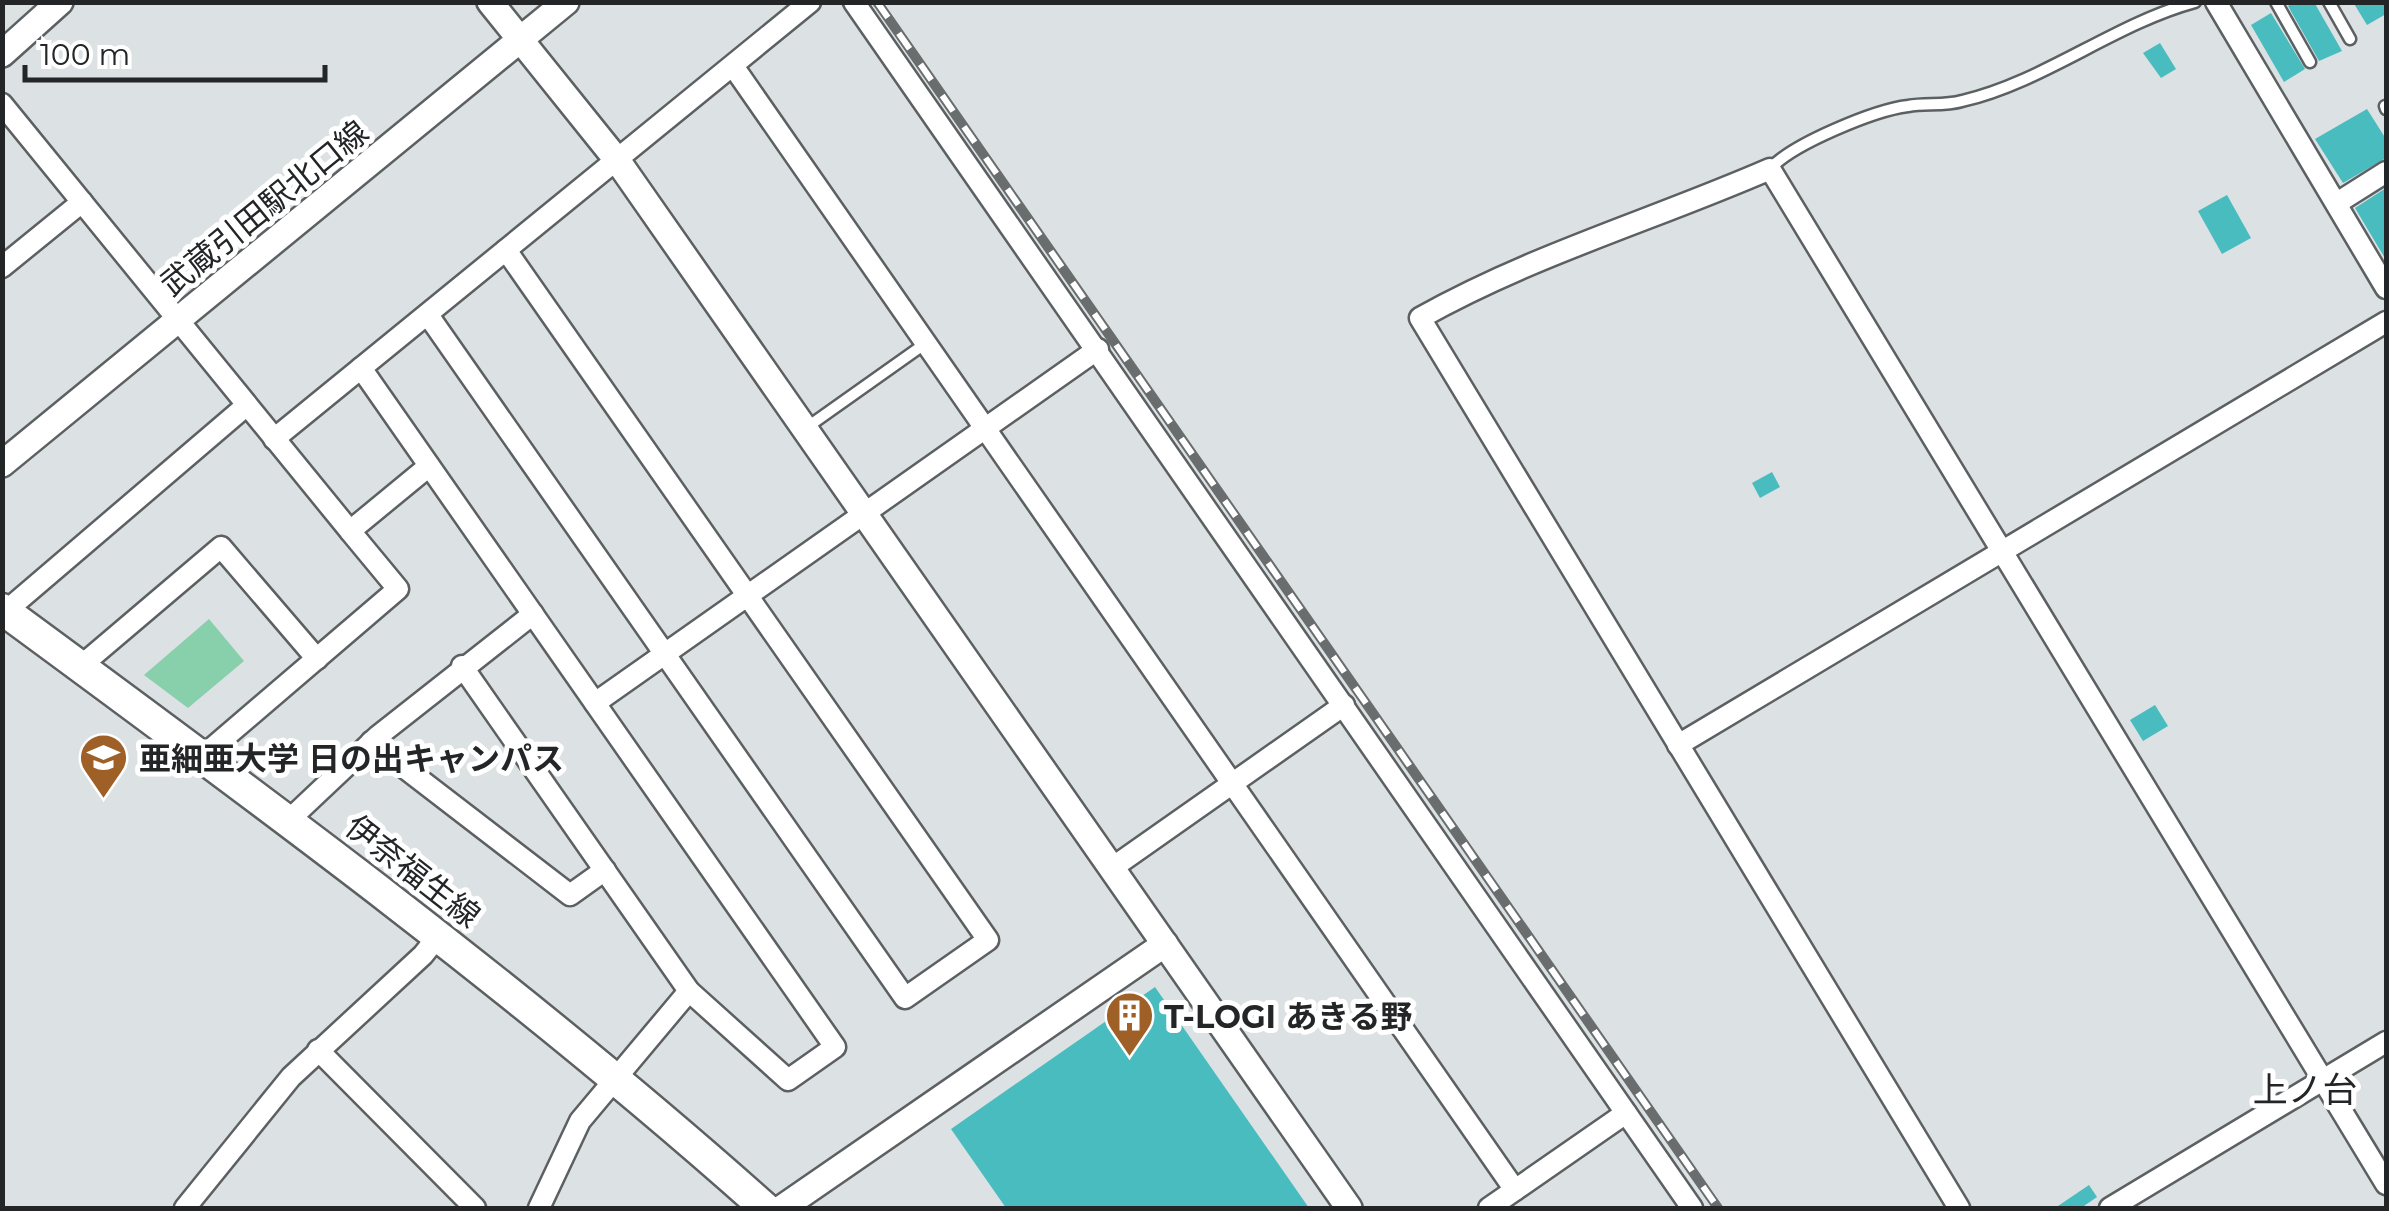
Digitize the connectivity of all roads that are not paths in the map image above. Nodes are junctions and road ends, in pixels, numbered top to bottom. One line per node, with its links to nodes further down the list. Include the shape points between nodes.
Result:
1 (60, 2): 12 (street)
2 (490, 2): 11 (street)
3 (566, 2): 11 (street, 武蔵引田駅北口線)
4 (810, 2): 14 (street)
5 (854, 2): 28 (street)
6 (2195, 2): 17 (lane, via 1962,102 1906,106 1861,120)
7 (2216, 2): 20 (street)
8 (2276, 2): 13 (lane)
9 (2329, 2): 10 (lane)
10 (2350, 39)
11 (520, 40): 16 (street); 25 (street, 武蔵引田駅北口線)
12 (2, 54)
13 (2310, 62)
14 (733, 66): 16 (street); 27 (street)
15 (2, 104): 19 (street)
16 (617, 160): 21 (street); 31 (street)
17 (1770, 169): 38 (street); 49 (street, via 1538,259 1420,318)
18 (2386, 172): 20 (street)
19 (82, 202): 22 (street); 25 (street)
20 (2337, 203): 23 (street)
21 (506, 250): 24 (street); 39 (street)
22 (2, 266)
23 (2386, 288)
24 (428, 315): 29 (street); 42 (street)
25 (178, 320): 30 (street); 34 (street, 武蔵引田駅北口線)
26 (2386, 322): 38 (street)
27 (926, 343): 31 (lane); 32 (street)
28 (1098, 350): 32 (street); 47 (street)
29 (362, 368): 33 (street); 35 (street)
30 (247, 405): 33 (street); 40 (street)
31 (805, 429): 36 (street)
32 (986, 429): 36 (street); 51 (street)
33 (274, 439): 37 (street)
34 (2, 464)
35 (429, 466): 37 (street); 41 (street)
36 (865, 514): 39 (street); 53 (street)
37 (350, 532): 43 (street, via 398,589)
38 (2003, 550): 49 (street); 61 (street)
39 (748, 596): 42 (street); 42 (street, via 988,940 946,970 905,998)
40 (4, 610): 44 (main road, 伊奈福生線)
41 (533, 614): 45 (street); 46 (street)
42 (665, 654): 46 (street)
43 (317, 659): 44 (street, via 220,546); 50 (street)
44 (82, 665): 50 (main road, 伊奈福生線)
45 (462, 666): 48 (street); 54 (street)
46 (595, 703): 57 (street, via 835,1047 788,1080)
47 (1344, 705): 51 (street); 62 (street)
48 (371, 742): 52 (street); 54 (street, via 570,895)
49 (1678, 745): 73 (street)
50 (204, 755): 52 (main road, 伊奈福生線)
51 (1232, 783): 53 (street); 64 (street)
52 (288, 820): 55 (main road, 伊奈福生線)
53 (1112, 868): 56 (street)
54 (605, 870): 57 (street)
55 (439, 935): 59 (street); 60 (main road, 伊奈福生線)
56 (1165, 944): 69 (street); 70 (street)
57 (690, 991): 60 (street)
58 (2386, 1042): 61 (street)
59 (318, 1050): 65 (street); 66 (street)
60 (616, 1076): 67 (street, via 580,1122); 68 (main road, 伊奈福生線)
61 (2324, 1080): 63 (street); 74 (street)
62 (1626, 1113): 64 (street); 72 (street)
63 (2386, 1184)
64 (1515, 1190): 71 (street)
65 (185, 1208)
66 (475, 1208)
67 (539, 1208)
68 (764, 1208)
69 (782, 1208)
70 (1350, 1208)
71 (1488, 1208)
72 (1692, 1208)
73 (1959, 1208)
74 (2110, 1208)

